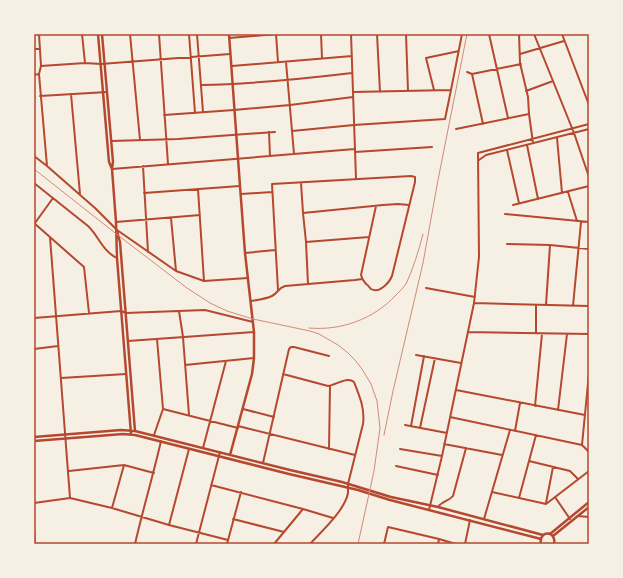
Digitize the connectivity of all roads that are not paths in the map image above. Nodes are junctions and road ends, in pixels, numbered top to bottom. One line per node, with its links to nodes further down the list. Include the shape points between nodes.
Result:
1 (39, 34): 22 (street)
2 (82, 34): 36 (street)
3 (98, 34): 38 (street)
4 (102, 34): 37 (street)
5 (130, 34): 33 (street)
6 (159, 34): 32 (street)
7 (189, 34): 30 (street)
8 (197, 34): 28 (street)
9 (229, 34): 20 (street)
10 (276, 34): 20 (street); 35 (street)
11 (321, 34): 31 (street)
12 (351, 34): 29 (street)
13 (377, 34): 59 (street)
14 (406, 34): 54 (street)
15 (462, 34): 25 (street)
16 (490, 34): 42 (street)
17 (519, 34): 27 (street)
18 (534, 34): 23 (street)
19 (562, 34): 21 (street)
20 (229, 38): 26 (street)
21 (564, 41): 23 (street); 64 (street)
22 (40, 48): 24 (street); 40 (street)
23 (540, 48): 27 (street); 49 (street)
24 (34, 49)
25 (459, 51): 52 (street, via 426,58); 53 (street)
26 (230, 54): 28 (street); 41 (street)
27 (520, 54): 39 (street)
28 (199, 56): 30 (street); 51 (street)
29 (352, 56): 31 (street); 44 (street)
30 (191, 57): 32 (street); 67 (street)
31 (322, 58): 34 (street)
32 (160, 59): 33 (street); 69 (street)
33 (132, 61): 37 (street); 85 (street)
34 (286, 61): 35 (street); 48 (street)
35 (278, 62): 41 (street)
36 (85, 63): 38 (street); 40 (street)
37 (105, 63): 38 (street); 57 (street)
38 (101, 64): 56 (street)
39 (521, 64): 42 (street); 55 (street)
40 (41, 66): 45 (street)
41 (232, 66): 50 (street)
42 (497, 69): 46 (street); 70 (street)
43 (467, 72): 46 (street)
44 (352, 73): 48 (street); 58 (street)
45 (39, 74): 47 (street); 61 (street)
46 (472, 74): 71 (street)
47 (34, 75)
48 (288, 80): 50 (street); 63 (street)
49 (553, 81): 55 (street); 75 (street)
50 (232, 84): 51 (street); 65 (street)
51 (201, 85): 66 (street)
52 (434, 90): 53 (street); 54 (street)
53 (451, 90): 73 (street, via 445,119)
54 (408, 91): 59 (street)
55 (526, 91): 68 (street)
56 (103, 92): 57 (street); 60 (street); 101 (street, via 109,162)
57 (107, 92): 86 (street)
58 (353, 92): 59 (street); 62 (street)
59 (380, 92)
60 (71, 94): 61 (street); 114 (street)
61 (40, 96): 99 (street)
62 (353, 97): 63 (street); 73 (street)
63 (290, 105): 65 (street); 77 (street)
64 (589, 105)
65 (234, 110): 66 (street); 81 (street)
66 (203, 112): 67 (street)
67 (195, 113): 69 (street)
68 (529, 114): 70 (street); 84 (street)
69 (164, 115): 83 (street)
70 (508, 118): 71 (street)
71 (482, 124): 74 (street)
72 (589, 124): 75 (street)
73 (354, 125): 77 (street); 92 (street)
74 (456, 129)
75 (571, 129): 80 (street); 84 (street)
76 (589, 129): 80 (street)
77 (292, 131): 93 (street)
78 (269, 132): 79 (street); 81 (street); 95 (street)
79 (275, 132)
80 (574, 133): 82 (street); 102 (street)
81 (236, 134): 83 (street); 96 (street)
82 (557, 138): 88 (street); 112 (street)
83 (166, 139): 85 (street); 98 (street)
84 (532, 139): 87 (street); 88 (street)
85 (140, 140): 86 (street)
86 (111, 141): 101 (street)
87 (527, 141): 89 (street); 97 (street, via 478,154)
88 (533, 143): 89 (street)
89 (527, 145): 91 (street); 116 (street)
90 (432, 147): 92 (street)
91 (507, 150): 97 (street, via 486,155); 117 (street)
92 (355, 151): 93 (street); 103 (street)
93 (294, 154): 95 (street)
94 (34, 156): 99 (street)
95 (270, 156): 96 (street)
96 (238, 159): 98 (street); 106 (street)
97 (479, 160): 150 (street, via 479,257)
98 (168, 164): 100 (street)
99 (47, 166): 114 (street)
100 (143, 166): 101 (street); 111 (street)
101 (112, 168): 127 (street)
102 (589, 177)
103 (356, 179): 105 (street); 118 (street, via 413,176 415,182)
104 (34, 182): 115 (street)
105 (301, 183): 109 (street, via 272,184); 121 (street)
106 (240, 186): 108 (street); 113 (street)
107 (589, 186): 110 (street)
108 (198, 189): 111 (street); 123 (street)
109 (272, 192): 113 (street); 139 (street)
110 (568, 192): 112 (street); 126 (street)
111 (144, 193): 125 (street)
112 (562, 193): 116 (street)
113 (240, 194): 141 (street)
114 (80, 195): 131 (street)
115 (53, 198): 130 (street); 142 (street, via 88,226 108,252)
116 (538, 199): 117 (street)
117 (519, 203): 119 (street)
118 (409, 205): 120 (street); 145 (street, via 391,279 383,288 375,290)
119 (513, 205)
120 (376, 206): 121 (street); 133 (street)
121 (303, 213): 134 (street)
122 (505, 214): 126 (street)
123 (200, 215): 124 (street); 146 (street)
124 (171, 218): 125 (street); 143 (street)
125 (146, 220): 127 (street); 140 (street)
126 (577, 221): 128 (street)
127 (116, 222): 131 (street)
128 (581, 222): 129 (street); 137 (street)
129 (589, 222)
130 (34, 224): 132 (street)
131 (117, 230): 140 (street); 142 (street); 160 (street)
132 (50, 237): 159 (street, via 84,267); 161 (street)
133 (369, 237): 134 (street); 145 (street)
134 (306, 242): 147 (street)
135 (507, 244): 136 (street)
136 (550, 245): 137 (street); 154 (street)
137 (578, 248): 138 (street); 155 (street)
138 (589, 249)
139 (275, 250): 141 (street); 149 (street)
140 (148, 252): 143 (street)
141 (245, 253): 144 (street)
142 (117, 258): 157 (street)
143 (176, 271): 146 (street)
144 (248, 278): 146 (street); 151 (street)
145 (362, 279): 147 (street)
146 (204, 281)
147 (308, 284): 149 (street, via 285,286)
148 (426, 288): 150 (street)
149 (278, 290): 151 (street, via 270,297)
150 (474, 297): 152 (street)
151 (251, 301): 163 (street)
152 (474, 303): 153 (street); 165 (street)
153 (536, 305): 154 (street); 166 (street)
154 (546, 305): 155 (street)
155 (573, 306): 156 (street)
156 (589, 306)
157 (122, 311): 159 (street); 160 (street); 184 (street)
158 (179, 311): 160 (street); 163 (street, via 208,310); 170 (street)
159 (89, 313): 161 (street)
160 (126, 313): 172 (street)
161 (56, 316): 162 (street); 173 (street)
162 (34, 318)
163 (253, 322): 164 (street)
164 (254, 332): 170 (street); 178 (street)
165 (468, 332): 166 (street); 181 (street)
166 (536, 334): 167 (street)
167 (542, 334): 168 (street); 191 (street)
168 (567, 334): 169 (street); 194 (street)
169 (589, 334)
170 (183, 337): 171 (street); 182 (street)
171 (157, 339): 172 (street); 192 (street)
172 (128, 341): 206 (street)
173 (58, 346): 174 (street); 186 (street)
174 (34, 348)
175 (416, 355): 177 (street)
176 (330, 356): 185 (street, via 291,347)
177 (424, 356): 179 (street); 201 (street)
178 (254, 358): 180 (street); 193 (street)
179 (435, 358): 181 (street); 203 (street)
180 (226, 361): 182 (street); 199 (street)
181 (461, 363): 189 (street)
182 (185, 365): 195 (street)
183 (589, 373): 187 (street)
184 (126, 374): 186 (street); 204 (street)
185 (283, 374): 188 (street); 197 (street)
186 (61, 378): 209 (street)
187 (589, 381): 196 (street)
188 (330, 386): 224 (street); 229 (street, via 352,380 362,402 363,424)
189 (456, 390): 190 (street); 198 (street)
190 (520, 403): 191 (street); 207 (street)
191 (535, 406): 194 (street)
192 (163, 408): 195 (street); 214 (street)
193 (243, 409): 197 (street); 202 (street)
194 (558, 410): 196 (street)
195 (189, 415): 199 (street)
196 (585, 415): 220 (street)
197 (274, 417): 212 (street)
198 (450, 417): 205 (street); 208 (street)
199 (210, 421): 202 (street); 222 (street)
200 (405, 425): 201 (street)
201 (411, 426): 203 (street)
202 (238, 427): 212 (street); 228 (street)
203 (420, 428): 208 (street)
204 (131, 430): 206 (street); 209 (street); 210 (street)
205 (510, 430): 207 (street); 230 (street)
206 (135, 431): 211 (street); 214 (street)
207 (515, 431): 213 (street)
208 (447, 433): 219 (street)
209 (65, 434): 215 (street); 216 (street)
210 (131, 434): 211 (street); 216 (street)
211 (135, 434): 218 (street)
212 (270, 434): 224 (street); 235 (street)
213 (536, 435): 220 (street); 234 (street)
214 (154, 436): 222 (street)
215 (34, 437)
216 (66, 438): 217 (street); 239 (street)
217 (34, 441)
218 (161, 441): 221 (street); 241 (street)
219 (444, 444): 223 (street); 232 (street)
220 (582, 445): 227 (street)
221 (189, 448): 231 (street); 269 (street)
222 (202, 448): 226 (street)
223 (466, 448): 230 (street); 256 (street, via 453,496)
224 (329, 449): 229 (street)
225 (400, 449): 232 (street)
226 (220, 452): 228 (street); 231 (street)
227 (589, 452)
228 (230, 454): 233 (street); 235 (street)
229 (355, 455): 244 (street)
230 (502, 455): 248 (street)
231 (219, 456): 233 (street); 245 (street)
232 (442, 456): 242 (street)
233 (229, 459): 246 (street)
234 (529, 461): 238 (street); 251 (street)
235 (263, 463): 244 (street)
236 (124, 464): 239 (street); 241 (street); 258 (street)
237 (396, 466): 242 (street)
238 (553, 467): 243 (street, via 570,471); 254 (street)
239 (68, 471): 250 (street)
240 (589, 471): 243 (street)
241 (154, 473): 262 (street)
242 (438, 475): 255 (street)
243 (578, 480): 249 (street)
244 (348, 484): 246 (street); 255 (street)
245 (211, 485): 247 (street); 272 (street)
246 (348, 488): 260 (street); 264 (street, via 345,502)
247 (241, 492): 259 (street); 267 (street)
248 (492, 492): 251 (street); 266 (street)
249 (554, 497): 254 (street); 265 (street)
250 (70, 498): 253 (street); 258 (street)
251 (519, 498): 254 (street)
252 (589, 502): 265 (street)
253 (34, 503)
254 (546, 504)
255 (429, 506): 256 (street); 260 (street)
256 (438, 507): 266 (street)
257 (589, 507): 261 (street)
258 (112, 508): 262 (street)
259 (303, 509): 264 (street); 271 (street)
260 (429, 510): 268 (street)
261 (578, 516): 263 (street); 274 (street)
262 (141, 517): 269 (street); 280 (street)
263 (589, 517)
264 (333, 518): 284 (street)
265 (570, 518): 274 (street)
266 (484, 519): 273 (street)
267 (233, 520): 271 (street); 277 (street)
268 (470, 520): 276 (street); 288 (street)
269 (169, 525): 272 (street)
270 (34, 527): 279 (street)
271 (284, 532): 283 (street)
272 (199, 533): 277 (street); 281 (street)
273 (543, 535): 274 (street); 276 (street)
274 (552, 535): 278 (street)
275 (439, 539): 285 (street, via 388,527); 286 (street); 287 (street)
276 (541, 539): 289 (street)
277 (228, 540): 282 (street)
278 (554, 543): 290 (street)
279 (35, 544)
280 (135, 544)
281 (196, 544)
282 (227, 544)
283 (274, 544)
284 (310, 544)
285 (384, 544)
286 (438, 544)
287 (456, 544)
288 (465, 544)
289 (541, 544)
290 (560, 544)

